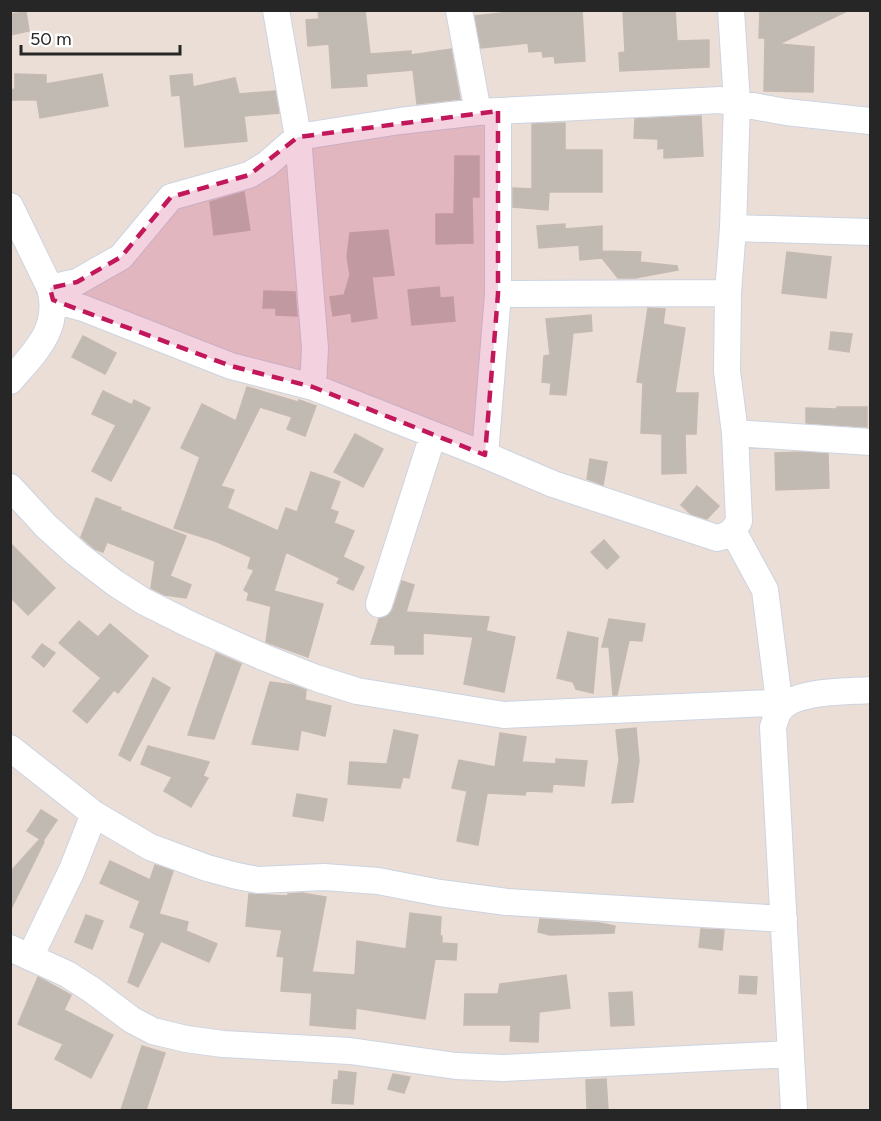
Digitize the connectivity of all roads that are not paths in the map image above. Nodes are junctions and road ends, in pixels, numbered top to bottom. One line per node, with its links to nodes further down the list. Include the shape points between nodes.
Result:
1 (276, 10): 7 (street)
2 (459, 10): 5 (street)
3 (731, 10): 4 (street)
4 (737, 102): 5 (street); 6 (street, via 786,112); 9 (street)
5 (488, 111): 7 (street); 13 (street)
6 (870, 120)
7 (298, 137): 12 (street, via 249,175 171,197 121,257); 15 (street, via 315,348)
8 (10, 206): 12 (street)
9 (733, 228): 10 (street); 11 (street)
10 (870, 232)
11 (728, 293): 13 (street); 16 (street, via 727,371)
12 (52, 294): 14 (street, via 53,320 43,341); 15 (street, via 231,366)
13 (498, 294): 19 (street)
14 (10, 381)
15 (313, 387): 17 (street)
16 (735, 433): 18 (street); 21 (street, via 739,521)
17 (434, 435): 19 (street); 22 (street)
18 (870, 442)
19 (485, 455): 21 (street, via 553,484 717,538)
20 (10, 487): 24 (street, via 77,554 143,601 263,657 357,691 504,715)
21 (734, 531): 24 (street, via 765,590)
22 (379, 604)
23 (870, 690): 24 (street, via 801,696)
24 (783, 704): 27 (street, via 773,727)
25 (10, 748): 26 (street)
26 (94, 814): 27 (street, via 150,847 207,868 258,880 324,877 378,881 507,902); 28 (street, via 72,870)
27 (784, 919): 29 (street)
28 (20, 952): 29 (street, via 75,980 153,1031 223,1044 350,1051 456,1066 504,1068)
29 (791, 1054): 30 (street)
30 (794, 1110)

